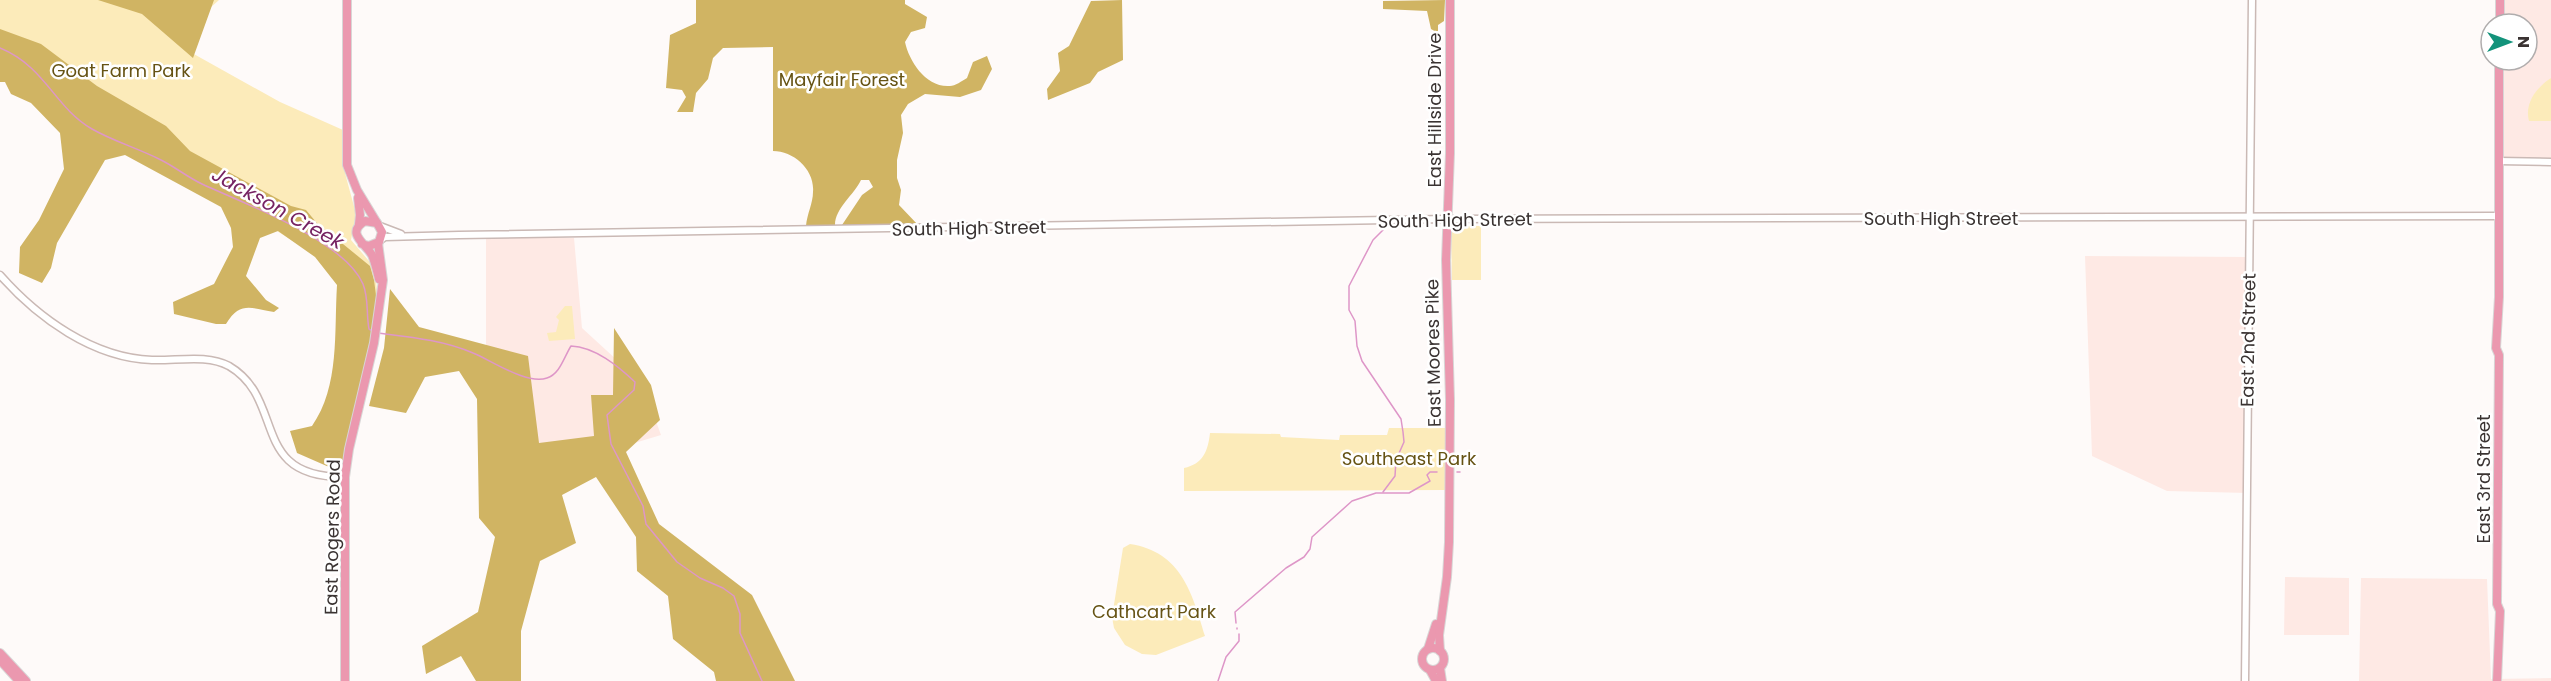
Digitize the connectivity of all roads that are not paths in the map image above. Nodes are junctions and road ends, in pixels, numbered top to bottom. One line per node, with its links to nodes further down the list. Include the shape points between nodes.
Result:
1 (347, 0): 7 (main road, via 346,165)
2 (1450, 0): 10 (main road, East Hillside Drive)
3 (2252, 0): 9 (street, East 2nd Street)
4 (2499, 72): 5 (main road, East 3rd Street)
5 (2499, 161): 6 (street); 8 (main road, East 3rd Street)
6 (2551, 162)
7 (357, 190): 11 (main road); 12 (main road)
8 (2499, 216): 9 (street, South High Street); 32 (main road, East 3rd Street, via 2494,622)
9 (2250, 218): 10 (street, South High Street); 31 (street, East 2nd Street)
10 (1448, 219): 13 (street, South High Street); 19 (main road, East Moores Pike, via 1449,542)
11 (379, 224): 12 (main road, via 368,220); 13 (street, South High Street); 14 (main road)
12 (358, 225): 15 (main road, via 356,233)
13 (410, 237): 14 (street, South High Street, via 385,237)
14 (379, 242): 15 (main road); 17 (main road, East Rogers Road, via 383,275)
15 (362, 244): 17 (main road, East Rogers Road, via 372,255)
16 (0, 275): 18 (street, via 46,317 93,347 130,358 207,359 229,366 250,386 288,461 312,474)
17 (380, 289): 18 (main road, East Rogers Road, via 374,343)
18 (345, 477): 28 (main road, East Rogers Road)
19 (1445, 594): 20 (main road, East Moores Pike); 21 (main road, East Moores Pike)
20 (1428, 649): 21 (main road); 25 (main road, via 1422,660)
21 (1440, 651): 24 (main road, via 1444,660)
22 (0, 653): 27 (main road)
23 (0, 660): 26 (main road)
24 (1440, 668): 25 (main road); 30 (main road)
25 (1430, 670): 29 (main road)
26 (19, 681)
27 (26, 681)
28 (345, 681)
29 (1436, 681)
30 (1442, 681)
31 (2246, 681)
32 (2497, 681)

